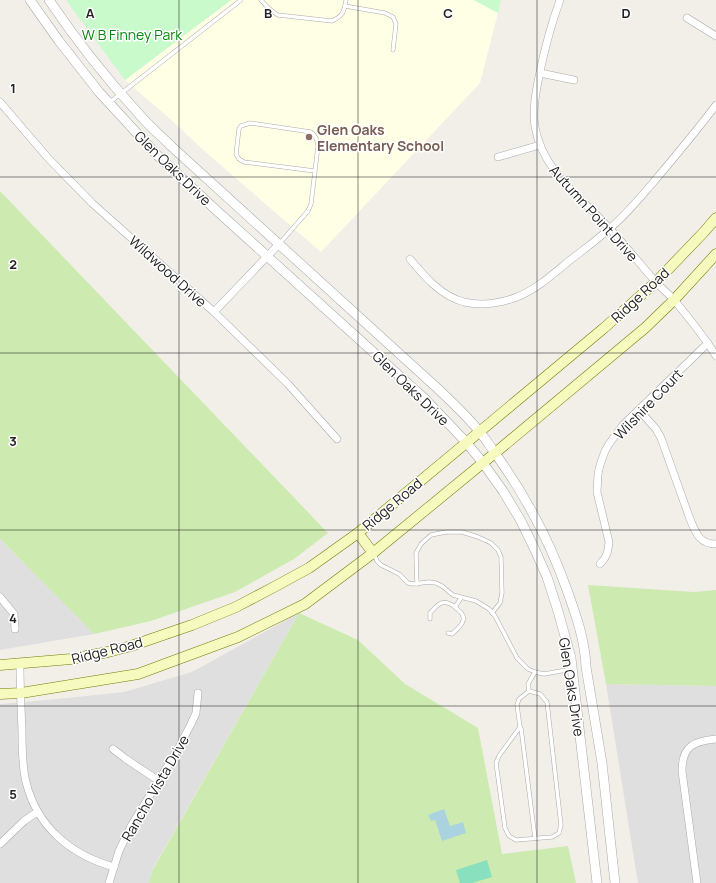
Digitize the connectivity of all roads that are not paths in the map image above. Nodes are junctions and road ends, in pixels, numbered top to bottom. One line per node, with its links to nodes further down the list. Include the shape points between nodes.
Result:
1 (30, 0): 15 (street, Glen Oaks Drive)
2 (49, 0): 13 (street, Glen Oaks Drive)
3 (241, 0): 13 (lane)
4 (261, 0): 7 (lane, via 278,15 332,21 342,14)
5 (346, 0): 7 (lane)
6 (560, 0): 11 (street, Autumn Point Drive)
7 (345, 6): 10 (lane, via 393,17 396,24)
8 (687, 18): 9 (street)
9 (716, 36)
10 (394, 50)
11 (540, 73): 12 (street); 17 (street, Autumn Point Drive, via 534,117)
12 (574, 80)
13 (120, 93): 15 (lane); 22 (street, Glen Oaks Drive, via 171,146)
14 (0, 102): 28 (street, Wildwood Drive, via 48,158 92,203)
15 (109, 103): 24 (street, Glen Oaks Drive, via 157,155)
16 (716, 105): 21 (street, via 673,160)
17 (540, 145): 18 (street); 21 (street, Autumn Point Drive, via 548,162 564,184)
18 (498, 157)
19 (315, 171): 19 (lane, via 318,146 311,132 250,123 239,129 236,154 244,162); 22 (lane, via 308,211)
20 (716, 218): 26 (main road, Ridge Road)
21 (610, 229): 25 (street, via 529,291 517,297 492,303 464,302 452,298 423,275); 26 (street, Autumn Point Drive)
22 (279, 244): 24 (street); 32 (street, Glen Oaks Drive, via 414,366)
23 (716, 254): 27 (main road, Ridge Road)
24 (268, 256): 28 (street); 34 (street, Glen Oaks Drive, via 424,398)
25 (410, 259)
26 (656, 282): 27 (street, Autumn Point Drive); 32 (main road, Ridge Road)
27 (674, 300): 29 (street, Autumn Point Drive); 35 (main road, Ridge Road, via 645,328)
28 (214, 312): 33 (street, Wildwood Drive, via 288,384)
29 (708, 343): 30 (street, Autumn Point Drive); 31 (street, Wilshire Court)
30 (716, 356)
31 (639, 410): 38 (street, via 661,438 696,534 704,542); 40 (street, Wilshire Court, via 623,425 609,444 600,465 598,492 608,542 606,556)
32 (480, 432): 34 (main road, Ridge Road); 35 (street, Glen Oaks Drive)
33 (336, 439)
34 (466, 442): 36 (street, Glen Oaks Drive); 37 (main road, Ridge Road)
35 (495, 453): 36 (main road, Ridge Road); 51 (street, Glen Oaks Drive, via 525,498 557,562 579,625)
36 (483, 462): 39 (main road, Ridge Road); 52 (street, Glen Oaks Drive, via 521,521 547,577)
37 (358, 533): 39 (main road); 49 (main road, Ridge Road, via 309,568 216,616 108,652 72,659)
38 (716, 544)
39 (373, 553): 41 (lane, via 381,566 399,574 408,583); 55 (main road, Ridge Road, via 305,604 238,637 138,674)
40 (600, 564)
41 (417, 584): 43 (lane, via 436,583); 45 (lane, via 416,553 431,535 462,532 478,537 491,543 501,557 502,593 500,602)
42 (0, 597): 47 (street, via 14,614)
43 (461, 598): 44 (lane); 45 (lane, via 476,601)
44 (455, 607): 46 (lane, via 450,603 439,604 430,613); 48 (lane, via 464,619 461,626 452,634)
45 (492, 613): 53 (lane, via 517,658)
46 (430, 619)
47 (15, 629)
48 (448, 633)
49 (20, 664): 50 (main road, Ridge Road); 55 (street)
50 (0, 665)
51 (586, 667): 52 (street); 68 (street, Glen Oaks Drive, via 602,763)
52 (572, 669): 53 (lane, via 544,674); 67 (street, Glen Oaks Drive)
53 (535, 672): 54 (lane, via 528,684)
54 (530, 691): 58 (lane, via 517,705); 63 (lane, via 540,694 547,702 561,825 559,833 552,837)
55 (21, 693): 57 (main road, Ridge Road); 62 (street, via 23,764 26,783)
56 (198, 693): 61 (street, Rancho Vista Drive, via 194,718)
57 (0, 694)
58 (520, 727): 63 (lane); 63 (lane, via 496,763 505,828 509,836 516,840)
59 (716, 740): 69 (street, via 698,742 688,748 682,761)
60 (113, 749): 61 (street)
61 (159, 781): 65 (street, Rancho Vista Drive, via 124,839)
62 (37, 812): 64 (street); 65 (street, via 70,847 80,854)
63 (534, 838)
64 (0, 844)
65 (114, 867): 66 (street, Rancho Vista Drive)
66 (109, 883)
67 (598, 883)
68 (615, 883)
69 (697, 883)

